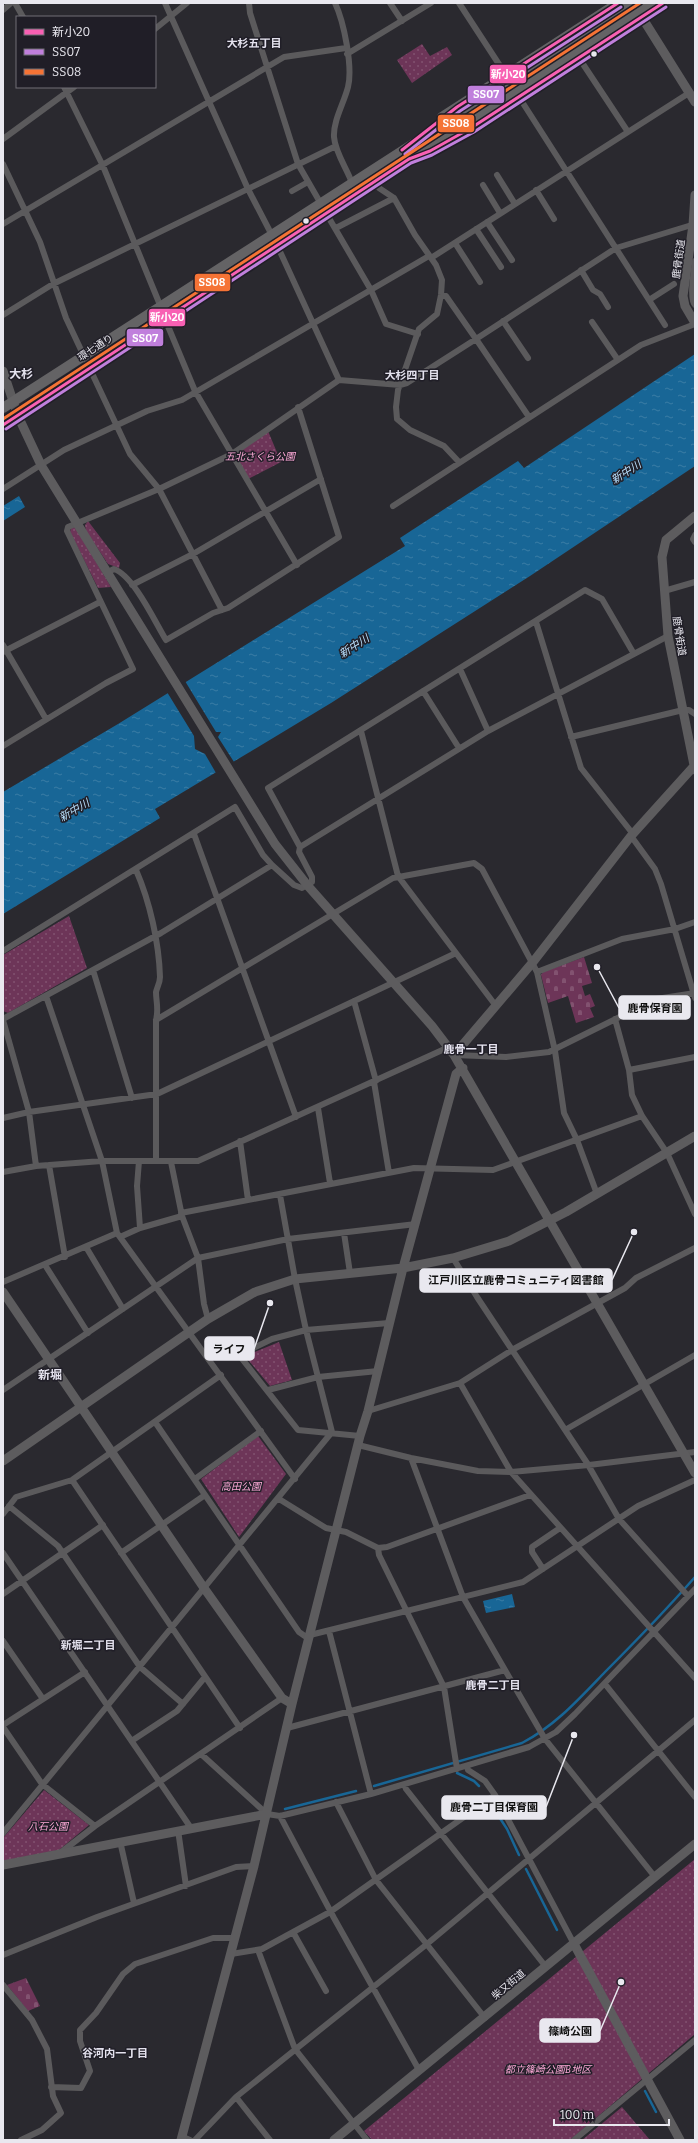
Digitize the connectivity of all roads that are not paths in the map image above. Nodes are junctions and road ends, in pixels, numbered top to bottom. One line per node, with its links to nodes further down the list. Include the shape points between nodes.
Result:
1 (11, 3): 14 (street)
2 (15, 3): 15 (street)
3 (165, 3): 16 (street)
4 (187, 3): 16 (street)
5 (249, 3): 22 (street)
6 (336, 3): 20 (street, via 342,17)
7 (390, 3): 18 (street)
8 (431, 3): 18 (street)
9 (459, 3): 24 (street)
10 (618, 3): 24 (main road)
11 (633, 3): 17 (street); 23 (main road, 環七通り)
12 (649, 3): 23 (main road, 環七通り, bridge)
13 (663, 3): 17 (main road)
14 (3, 10)
15 (22, 16)
16 (172, 16): 19 (street); 28 (street)
17 (642, 17): 21 (main road); 27 (street)
18 (402, 21): 20 (street)
19 (156, 28)
20 (347, 51): 22 (street, via 284,57); 31 (street, via 348,86 335,128)
21 (579, 58): 26 (main road); 29 (street)
22 (267, 68): 28 (street); 35 (street)
23 (539, 69): 32 (main road, 環七通り); 33 (main road, 環七通り)
24 (506, 75): 32 (main road, via 451,111)
25 (65, 89): 30 (street); 36 (street)
26 (519, 97): 33 (main road, via 448,142); 37 (street)
27 (693, 97): 29 (street)
28 (210, 102): 36 (street); 43 (street)
29 (628, 132): 37 (street)
30 (3, 139)
31 (336, 146): 35 (street); 41 (street)
32 (402, 150): 41 (main road, 環七通り)
33 (409, 159): 39 (main road, 環七通り)
34 (3, 164): 50 (street)
35 (298, 164): 40 (street); 43 (street)
36 (103, 166): 50 (street); 60 (street)
37 (567, 170): 44 (street); 62 (street)
38 (497, 175): 48 (street)
39 (375, 181): 47 (street); 49 (main road, 環七通り)
40 (308, 182): 45 (street); 49 (street)
41 (352, 183): 49 (main road, 環七通り)
42 (482, 185): 51 (street)
43 (248, 189): 58 (street); 60 (street)
44 (536, 190): 48 (street); 52 (street)
45 (292, 192)
46 (695, 195): 55 (street, 鹿骨街道)
47 (394, 198): 56 (street); 63 (street, via 414,235)
48 (515, 204): 51 (street)
49 (324, 208): 56 (street); 58 (main road, 環七通り); 61 (main road, 環七通り)
50 (26, 212): 54 (street); 69 (street, via 40,242)
51 (500, 213): 53 (street)
52 (554, 218)
53 (487, 222): 57 (street); 64 (street)
54 (3, 224)
55 (694, 225): 62 (street); 81 (street, 鹿骨街道, via 683,296 685,306)
56 (336, 228): 71 (street)
57 (476, 229): 59 (street); 66 (street)
58 (271, 235): 61 (street); 74 (main road, 環七通り)
59 (455, 243): 63 (street); 68 (street)
60 (135, 245): 69 (street); 74 (street)
61 (277, 245): 78 (main road, 環七通り); 82 (street)
62 (616, 248): 67 (street); 73 (street)
63 (430, 257): 71 (street); 72 (street, via 441,274)
64 (512, 260)
65 (695, 261): 75 (street, via 692,293)
66 (502, 267)
67 (581, 270): 76 (street, via 593,290 600,294); 79 (street)
68 (480, 282)
69 (53, 284): 77 (street); 86 (street)
70 (674, 284): 73 (street)
71 (372, 290): 82 (street); 84 (street, via 386,324)
72 (441, 295): 84 (street, via 437,314 419,329); 85 (street, via 446,296)
73 (649, 300): 83 (street)
74 (160, 305): 86 (main road, 環七通り)
75 (695, 305)
76 (608, 307)
77 (3, 315)
78 (165, 319): 89 (main road, 環七通り); 93 (street)
79 (503, 321): 85 (street); 87 (street)
80 (592, 322): 88 (street)
81 (695, 323): 88 (street, via 641,345)
82 (313, 324): 91 (street); 93 (street)
83 (666, 325)
84 (418, 334): 92 (street)
85 (476, 339): 92 (street); 98 (street)
86 (82, 355): 89 (street); 94 (main road, 環七通り)
87 (528, 358)
88 (618, 360): 98 (street)
89 (88, 369): 97 (main road, 環七通り); 100 (street)
90 (3, 371): 94 (street)
91 (339, 380): 92 (street); 95 (street)
92 (400, 385): 102 (street, via 396,406 397,419 410,430 444,446)
93 (195, 391): 100 (street, via 182,400 147,411); 101 (street)
94 (13, 401): 96 (main road, 環七通り); 97 (street)
95 (298, 407): 101 (street); 104 (street)
96 (3, 408)
97 (18, 416): 99 (main road, 環七通り); 103 (street)
98 (529, 417): 102 (street)
99 (3, 425)
100 (116, 426): 103 (street, via 64,450); 106 (street, via 130,454)
101 (232, 454): 106 (street); 108 (street)
102 (459, 462): 107 (street)
103 (41, 465): 105 (street); 110 (street)
104 (321, 479): 108 (street); 114 (street, via 339,537)
105 (3, 489)
106 (159, 489): 110 (street); 113 (street)
107 (393, 506)
108 (265, 512): 113 (street); 114 (street)
109 (695, 516): 118 (street, 鹿骨街道, via 669,537 663,546)
110 (76, 523): 115 (street); 119 (street, via 68,527 68,531 95,586)
111 (695, 535): 112 (street)
112 (695, 542)
113 (193, 554): 117 (street); 120 (street)
114 (297, 565): 120 (street)
115 (108, 572): 117 (street, via 114,569 118,571); 144 (street, via 275,844)
116 (695, 582): 118 (street)
117 (132, 585): 120 (street, via 166,640)
118 (664, 592): 122 (street, 鹿骨街道)
119 (100, 602): 123 (street); 130 (street, via 133,669)
120 (222, 610)
121 (536, 622): 124 (street, via 585,590 602,599); 125 (street); 127 (street)
122 (668, 636): 124 (street); 128 (street, 鹿骨街道)
123 (4, 649): 130 (street)
124 (634, 654): 127 (street)
125 (460, 669): 126 (street); 132 (street)
126 (423, 691): 131 (street); 135 (street)
127 (558, 694): 132 (street); 133 (street)
128 (683, 710): 129 (street); 133 (street); 136 (street, 鹿骨街道)
129 (695, 714)
130 (46, 720): 134 (street)
131 (361, 731): 137 (street); 140 (street, via 268,788)
132 (488, 731): 135 (street)
133 (571, 737): 139 (street, via 581,768)
134 (3, 746)
135 (459, 748): 137 (street)
136 (695, 767): 139 (street)
137 (379, 798): 140 (street); 143 (street)
138 (194, 834): 141 (street, via 235,808 263,856); 142 (street); 145 (street)
139 (632, 835): 148 (street, via 655,869); 152 (street)
140 (300, 847): 144 (street, via 299,852 312,877 312,882)
141 (272, 865): 144 (street, via 294,884 302,888); 145 (street)
142 (136, 870): 149 (street, via 142,884); 150 (street)
143 (398, 876): 146 (street); 151 (street); 152 (street, via 474,863 482,869)
144 (308, 886): 146 (street)
145 (217, 898): 149 (street); 153 (street)
146 (333, 914): 153 (street); 156 (street)
147 (695, 922): 148 (street)
148 (675, 929): 155 (street, via 622,939); 157 (street)
149 (154, 936): 154 (street); 163 (street, via 160,979 156,991 159,1010)
150 (3, 952)
151 (456, 953): 156 (street); 160 (street)
152 (533, 962): 155 (street); 160 (street)
153 (242, 968): 163 (street); 164 (street)
154 (93, 970): 158 (street); 172 (street)
155 (537, 972): 166 (street)
156 (394, 983): 159 (street); 165 (street)
157 (695, 995): 162 (street, via 656,999)
158 (46, 996): 161 (street); 173 (street)
159 (354, 1001): 164 (street); 170 (street)
160 (496, 1006): 165 (street)
161 (3, 1019): 175 (street)
162 (615, 1019): 166 (street); 169 (street)
163 (156, 1020): 171 (street)
164 (268, 1041): 171 (street); 177 (street)
165 (452, 1051): 166 (street, via 506,1057); 168 (street); 170 (street)
166 (555, 1051): 180 (street, via 564,1113)
167 (695, 1057): 169 (street)
168 (463, 1068): 187 (street); 190 (street, via 456,1074)
169 (629, 1070): 176 (street, via 632,1095)
170 (375, 1082): 174 (street); 192 (street)
171 (157, 1094): 172 (street); 185 (street)
172 (132, 1098): 173 (street)
173 (85, 1105): 175 (street); 183 (street)
174 (318, 1108): 177 (street); 193 (street)
175 (29, 1112): 178 (street); 189 (street)
176 (642, 1116): 180 (street); 182 (street)
177 (296, 1117): 181 (street)
178 (3, 1118)
179 (695, 1136): 182 (street)
180 (576, 1140): 187 (street); 194 (street)
181 (240, 1141): 186 (street, via 198,1161); 196 (street)
182 (666, 1153): 194 (street); 197 (street)
183 (102, 1161): 184 (street); 188 (street); 203 (street)
184 (139, 1161): 185 (street); 201 (street, via 137,1186)
185 (156, 1161): 186 (street)
186 (171, 1162): 198 (street)
187 (518, 1162): 190 (street, via 493,1170); 199 (street)
188 (49, 1165): 189 (street); 207 (street)
189 (36, 1166): 191 (street)
190 (432, 1168): 192 (street, via 414,1168); 200 (street)
191 (3, 1172)
192 (388, 1173): 193 (street)
193 (330, 1183): 195 (street)
194 (597, 1194): 199 (street)
195 (280, 1195): 196 (street); 204 (street)
196 (248, 1200): 198 (street)
197 (695, 1214)
198 (181, 1215): 201 (street); 208 (street)
199 (551, 1221): 209 (street, via 509,1241); 217 (street)
200 (416, 1224): 202 (street); 211 (street)
201 (140, 1228): 203 (street)
202 (344, 1233): 204 (street); 212 (street)
203 (119, 1235): 205 (street); 215 (street)
204 (288, 1239): 208 (street); 213 (street)
205 (86, 1247): 207 (street); 218 (street)
206 (695, 1248): 217 (street, via 636,1278 625,1288)
207 (65, 1256): 210 (street)
208 (198, 1258): 215 (street); 219 (street)
209 (453, 1258): 211 (street); 224 (street)
210 (45, 1265): 214 (street); 223 (street)
211 (403, 1268): 212 (street); 220 (street)
212 (350, 1273): 213 (street)
213 (295, 1279): 219 (street, via 255,1292); 221 (street)
214 (3, 1282)
215 (156, 1286): 218 (street); 222 (street)
216 (3, 1292): 226 (street)
217 (596, 1303): 224 (street); 231 (street)
218 (123, 1309): 223 (street)
219 (208, 1319): 222 (street)
220 (389, 1323): 221 (street); 227 (street)
221 (306, 1330): 229 (street); 233 (street, via 272,1339 239,1355)
222 (190, 1332): 228 (street); 234 (street)
223 (88, 1333): 226 (street)
224 (512, 1350): 230 (street); 237 (street)
225 (695, 1355): 231 (street)
226 (49, 1359): 232 (street); 234 (street)
227 (378, 1371): 229 (street); 235 (street)
228 (221, 1375): 236 (street); 238 (street)
229 (318, 1378): 233 (street); 239 (street)
230 (460, 1383): 235 (street); 247 (street)
231 (645, 1384): 237 (street); 243 (street)
232 (3, 1390)
233 (268, 1390): 239 (street, via 298,1430)
234 (82, 1407): 241 (street); 245 (street)
235 (368, 1411): 240 (street)
236 (155, 1422): 241 (street); 249 (street)
237 (565, 1430): 246 (street)
238 (261, 1431): 249 (street); 250 (street)
239 (332, 1432): 240 (street); 250 (street)
240 (359, 1440): 244 (street); 263 (street)
241 (112, 1452): 251 (street); 259 (street)
242 (695, 1452): 243 (street)
243 (684, 1454): 246 (street); 248 (street)
244 (411, 1458): 247 (street, via 478,1471); 262 (street)
245 (3, 1462)
246 (589, 1465): 247 (street); 258 (street)
247 (511, 1472): 254 (street)
248 (695, 1473)
249 (195, 1479): 253 (street)
250 (295, 1479): 255 (street)
251 (72, 1480): 256 (street, via 16,1497); 260 (street)
252 (695, 1480): 258 (street, via 638,1506)
253 (205, 1495): 259 (street); 264 (street)
254 (530, 1495): 261 (street); 262 (street)
255 (279, 1499): 263 (street, via 326,1528); 264 (street)
256 (9, 1506): 257 (street); 269 (street, via 58,1546)
257 (3, 1514)
258 (619, 1519): 265 (street); 275 (street)
259 (162, 1524): 268 (street); 272 (street)
260 (103, 1525): 268 (street); 269 (street)
261 (560, 1528): 265 (street); 270 (street, via 532,1547 532,1552)
262 (438, 1529): 266 (street); 276 (street)
263 (336, 1530): 266 (street, via 346,1532); 281 (street)
264 (240, 1546): 272 (street); 281 (street, via 299,1632)
265 (578, 1546): 270 (street); 280 (street)
266 (378, 1548): 277 (street)
267 (3, 1553): 271 (street)
268 (121, 1553): 278 (street)
269 (63, 1554): 271 (street); 283 (street)
270 (543, 1568): 276 (street, via 523,1582)
271 (23, 1581): 274 (street); 285 (street)
272 (204, 1588): 278 (street); 290 (street)
273 (695, 1589): 275 (street)
274 (3, 1594)
275 (688, 1596): 280 (street)
276 (463, 1597): 277 (street); 284 (street)
277 (406, 1611): 279 (street); 289 (street)
278 (172, 1628): 283 (street); 286 (street)
279 (329, 1631): 281 (street); 295 (street)
280 (655, 1632): 287 (street); 288 (street)
281 (310, 1637): 293 (street)
282 (3, 1641): 291 (street)
283 (140, 1667): 292 (street); 294 (street)
284 (504, 1670): 289 (street); 300 (street)
285 (85, 1672): 291 (street); 294 (street)
286 (205, 1677): 292 (street); 298 (street)
287 (695, 1678)
288 (605, 1684): 300 (street, via 556,1732); 302 (street)
289 (444, 1687): 295 (street); 305 (street)
290 (282, 1698): 293 (street); 298 (street)
291 (43, 1700): 297 (street)
292 (183, 1704): 301 (street, via 177,1711)
293 (292, 1704): 299 (street)
294 (108, 1705): 301 (street); 307 (street)
295 (350, 1711): 299 (street); 309 (street)
296 (695, 1720): 302 (street)
297 (3, 1726): 307 (street)
298 (240, 1728): 303 (street)
299 (287, 1728): 314 (street)
300 (545, 1739): 304 (street, via 529,1747); 313 (street)
301 (133, 1740): 306 (street)
302 (658, 1750): 311 (street); 313 (street)
303 (201, 1754): 306 (street); 314 (street)
304 (467, 1766): 305 (street); 310 (street, via 468,1770 485,1781)
305 (457, 1769): 308 (street)
306 (160, 1782): 316 (street); 317 (street)
307 (42, 1784): 316 (street); 319 (street)
308 (404, 1784): 309 (street); 320 (street)
309 (371, 1794): 312 (street)
310 (495, 1795): 320 (street); 324 (street)
311 (695, 1797)
312 (336, 1802): 315 (street); 328 (street)
313 (596, 1803): 324 (street); 327 (street)
314 (266, 1814): 315 (street); 317 (street); 326 (street)
315 (280, 1816): 332 (street)
316 (95, 1826): 323 (street)
317 (191, 1828): 318 (street)
318 (178, 1830): 321 (street); 329 (street)
319 (3, 1833)
320 (441, 1833): 328 (street); 330 (street)
321 (120, 1841): 323 (street); 331 (street)
322 (695, 1844): 327 (street, 柴又街道)
323 (60, 1853): 325 (street)
324 (529, 1859): 330 (street); 336 (street)
325 (3, 1865)
326 (254, 1866): 329 (street, via 236,1867); 334 (street)
327 (655, 1877): 336 (street, 柴又街道)
328 (376, 1880): 332 (street); 335 (street)
329 (186, 1886): 331 (street)
330 (488, 1892): 335 (street); 340 (street)
331 (134, 1904): 339 (street)
332 (330, 1912): 333 (street); 342 (street)
333 (293, 1932): 337 (street); 343 (street)
334 (235, 1938): 338 (street); 349 (street, via 213,1938 135,1964 123,1974 96,2013 80,2030 80,2041 90,2070 81,2088)
335 (427, 1944): 342 (street); 344 (street)
336 (574, 1944): 340 (street, 柴又街道); 348 (street)
337 (258, 1950): 338 (street); 346 (street)
338 (231, 1954): 352 (street)
339 (3, 1955)
340 (546, 1966): 344 (street, 柴又街道)
341 (3, 1985): 349 (street, via 32,2020 47,2049)
342 (372, 1987): 346 (street); 347 (street)
343 (326, 1991)
344 (485, 2018): 347 (street, 柴又街道)
345 (695, 2040): 348 (street)
346 (296, 2049): 350 (street); 351 (street)
347 (419, 2070): 351 (street, 柴又街道)
348 (647, 2081): 358 (street); 359 (street)
349 (51, 2087): 353 (street, via 61,2113 42,2130)
350 (236, 2096): 354 (street); 355 (street)
351 (354, 2124): 356 (street, 柴又街道); 357 (street)
352 (185, 2139)
353 (21, 2140)
354 (194, 2140)
355 (270, 2140)
356 (334, 2140)
357 (367, 2140)
358 (574, 2140)
359 (680, 2140)

